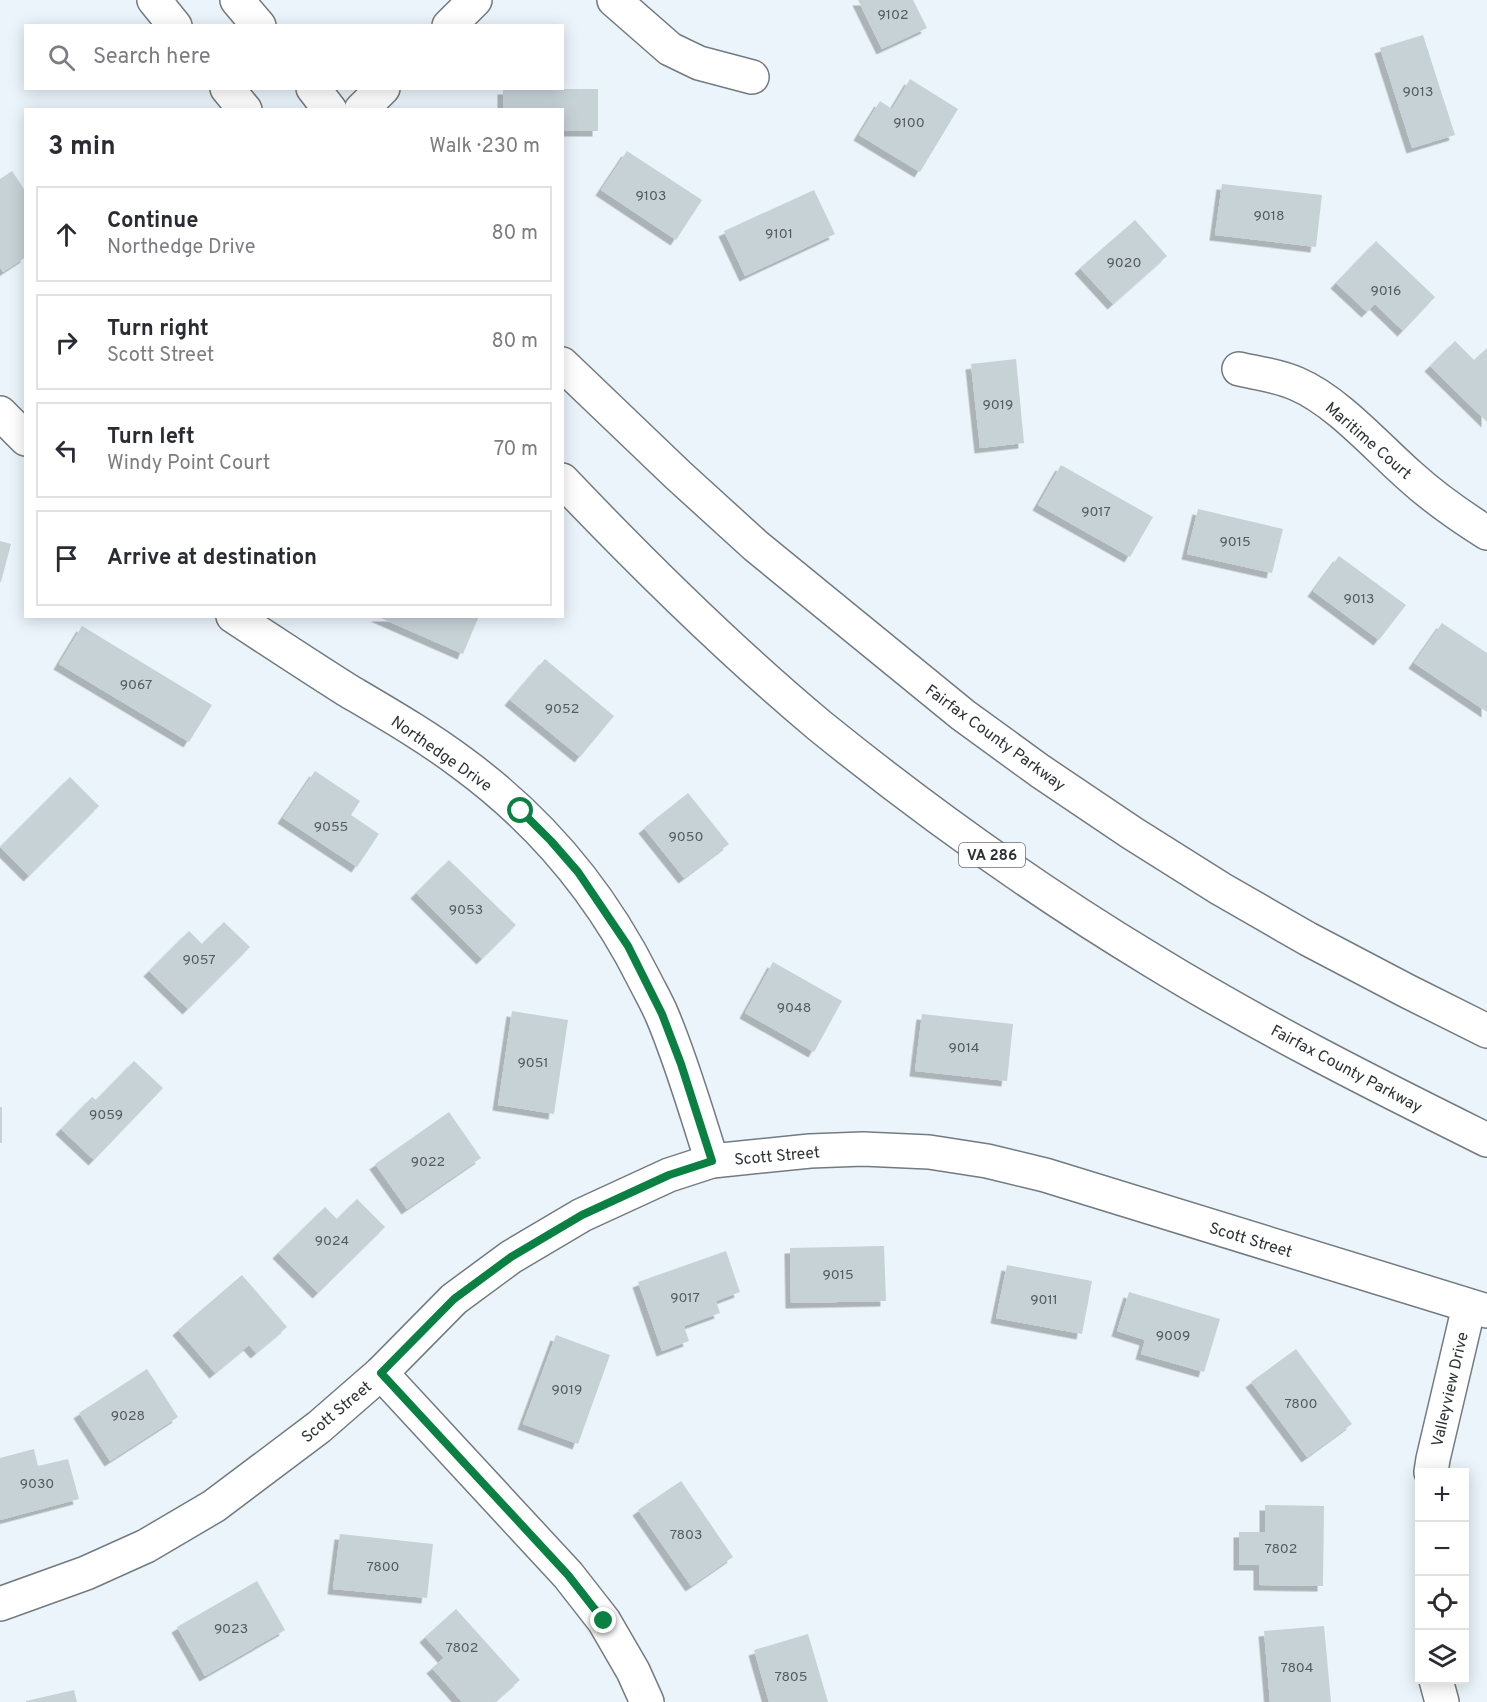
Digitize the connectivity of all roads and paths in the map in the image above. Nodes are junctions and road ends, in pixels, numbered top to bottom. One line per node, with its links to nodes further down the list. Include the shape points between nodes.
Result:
1 (154, 0): 5 (main road)
2 (237, 0): 6 (main road)
3 (475, 0): 7 (main road)
4 (614, 0): 8 (main road, via 670,49 699,63)
5 (173, 24)
6 (257, 24)
7 (451, 24)
8 (752, 76)
9 (229, 90): 12 (main road)
10 (315, 90): 13 (main road)
11 (382, 90): 14 (main road)
12 (243, 108)
13 (328, 108)
14 (363, 108)
15 (564, 366): 22 (main road, Fairfax County Parkway, via 756,546 1001,743 1221,889 1318,944)
16 (1239, 369): 20 (main road, Maritime Court, via 1296,383 1319,396 1412,478)
17 (0, 413): 18 (main road)
18 (24, 437)
19 (564, 482): 23 (main road, Fairfax County Parkway / VA 286, via 723,640 819,725 941,819 1153,961 1276,1032)
20 (1487, 533)
21 (236, 618): 24 (main road, Northedge Drive, via 462,762 551,841 578,872 628,946 681,1064)
22 (1487, 1030)
23 (1487, 1140)
24 (712, 1161): 25 (main road, Scott Street, via 863,1149 928,1152 987,1161 1045,1175); 26 (main road, Scott Street, via 669,1175 582,1215 511,1257 454,1299)
25 (1478, 1309): 27 (main road, Valleyview Drive)
26 (381, 1373): 28 (main road, Scott Street, via 319,1427 204,1511 146,1546); 30 (main road, via 568,1575 604,1621)
27 (1432, 1468)
28 (0, 1604)
29 (1437, 1684): 31 (main road)
30 (647, 1702)
31 (1442, 1702)

